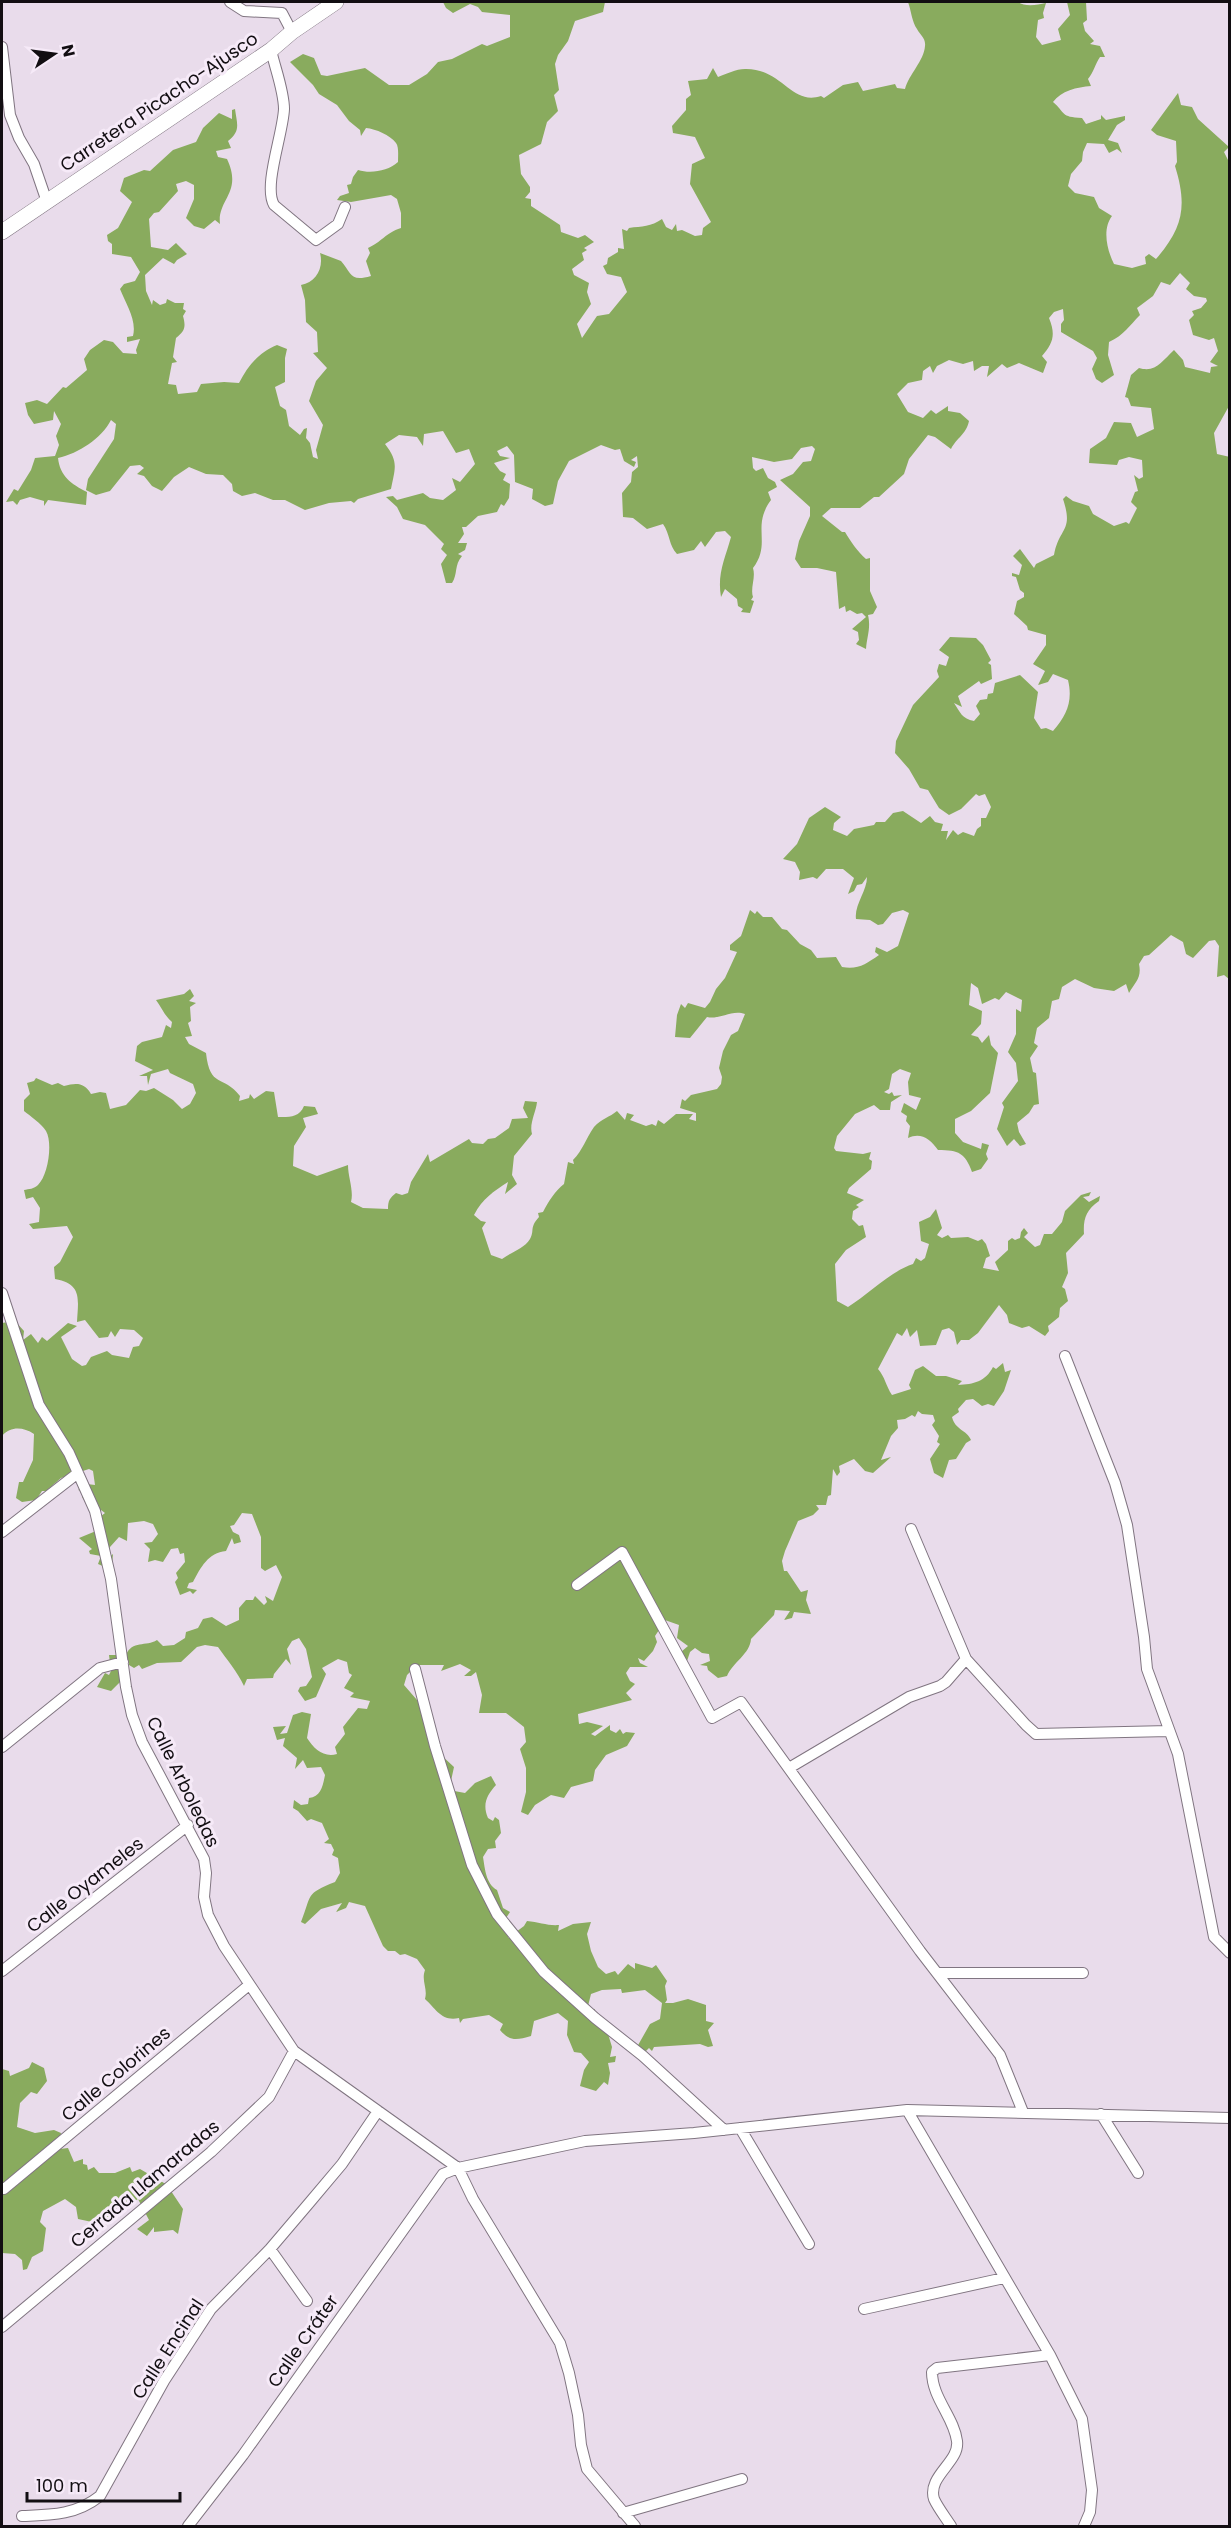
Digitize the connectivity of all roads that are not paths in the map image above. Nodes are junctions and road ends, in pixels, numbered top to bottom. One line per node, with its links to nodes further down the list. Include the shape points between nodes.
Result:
1 (230, 2): 3 (street, via 244,11 282,12)
2 (336, 2): 3 (main road, Carretera Picacho-Ajusco)
3 (292, 32): 5 (main road, Carretera Picacho-Ajusco)
4 (2, 47): 6 (street, via 10,115)
5 (272, 50): 6 (main road, Carretera Picacho-Ajusco); 7 (street, via 284,108 269,198 316,240 338,224)
6 (47, 202): 8 (main road, Carretera Picacho-Ajusco)
7 (345, 207)
8 (2, 232)
9 (3, 1299): 11 (street, Calle Arboledas, via 39,1405)
10 (1065, 1356): 18 (street, via 1115,1483 1127,1525 1147,1669)
11 (78, 1473): 13 (street); 16 (street, Calle Arboledas, via 95,1510 111,1579)
12 (911, 1529): 15 (street)
13 (2, 1532)
14 (577, 1585): 20 (street, via 622,1552 712,1718 741,1702)
15 (966, 1659): 18 (street, via 1036,1734); 20 (street, via 940,1686 909,1697)
16 (123, 1662): 19 (street, via 100,1668); 21 (street, Calle Arboledas, via 132,1715 142,1742)
17 (415, 1669): 34 (street, via 472,1865 497,1914 544,1972)
18 (1169, 1731): 22 (street, via 1178,1754 1214,1937)
19 (2, 1747)
20 (789, 1768): 24 (street)
21 (188, 1826): 23 (street, Calle Oyameles); 26 (street, Calle Arboledas, via 204,1859 208,1916)
22 (1230, 1953)
23 (2, 1971)
24 (937, 1973): 25 (street); 30 (street, via 1000,2055)
25 (1083, 1973)
26 (249, 1985): 27 (street, Calle Arboledas); 37 (street, Calle Colorines)
27 (294, 2051): 29 (street, Calle Arboledas); 43 (street, Cerrada Llamaradas, via 269,2097 211,2152)
28 (907, 2110): 30 (street); 33 (street); 40 (street)
29 (378, 2111): 35 (street, Calle Arboledas); 39 (street, Calle Encinal, via 342,2164)
30 (1023, 2112): 31 (street)
31 (1101, 2114): 32 (street); 36 (street)
32 (1230, 2118)
33 (740, 2128): 34 (street); 38 (street)
34 (724, 2130): 35 (street, via 585,2141)
35 (458, 2168): 46 (street, via 478,2209 560,2343 587,2469); 48 (street, Calle Cráter, via 443,2174)
36 (1138, 2173)
37 (3, 2189)
38 (809, 2244)
39 (270, 2249): 41 (street); 47 (street, Calle Encinal, via 211,2308 164,2381 100,2496 86,2507 66,2514)
40 (1004, 2278): 42 (street); 44 (street)
41 (307, 2301)
42 (864, 2309)
43 (2, 2327)
44 (1050, 2355): 50 (street, via 936,2368 932,2372 932,2384 957,2438 958,2449 934,2485 934,2498); 51 (street, via 1082,2419 1092,2490)
45 (742, 2479): 46 (street)
46 (623, 2513): 49 (street)
47 (22, 2516)
48 (188, 2526)
49 (635, 2526)
50 (951, 2526)
51 (1084, 2526)

